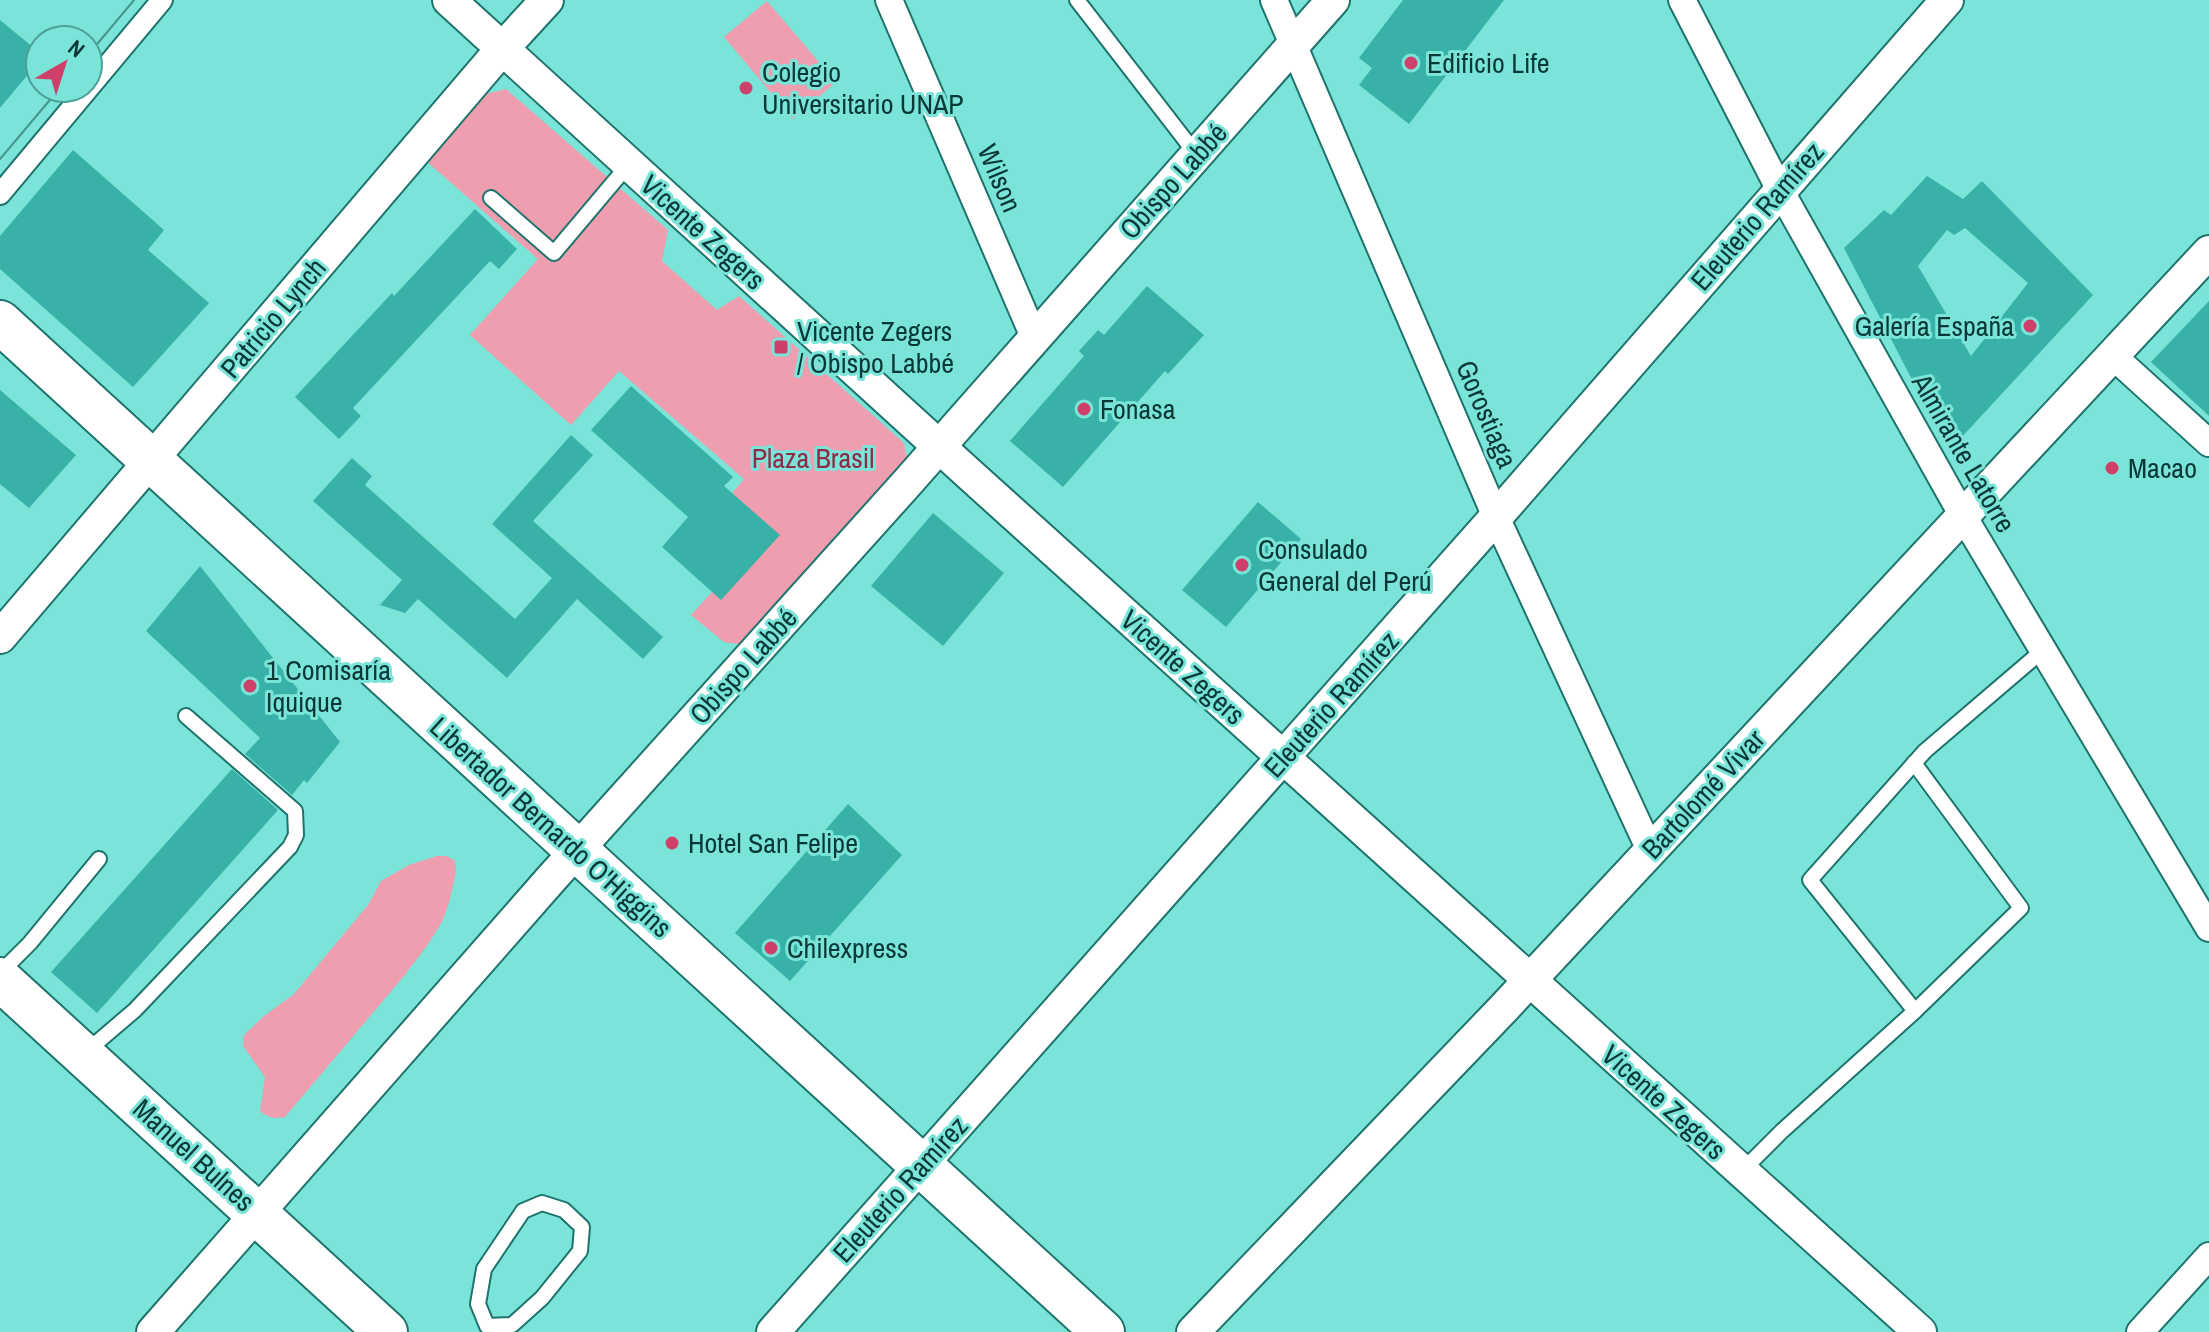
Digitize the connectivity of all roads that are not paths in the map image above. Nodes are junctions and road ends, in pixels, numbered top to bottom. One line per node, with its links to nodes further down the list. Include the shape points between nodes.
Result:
1 (162, 0): 15 (street)
2 (449, 0): 11 (street, Vicente Zegers)
3 (547, 0): 11 (street, Patricio Lynch)
4 (889, 0): 19 (street, Wilson)
5 (1077, 0): 12 (lane)
6 (1274, 0): 10 (street, Gorostiaga)
7 (1333, 0): 10 (street, Obispo Labbé)
8 (1682, 0): 14 (street, Almirante Latorre)
9 (1947, 0): 14 (street, Eleuterio Ramírez)
10 (1294, 45): 12 (street, Obispo Labbé); 25 (street, Gorostiaga)
11 (502, 49): 13 (street, Vicente Zegers); 23 (street, Patricio Lynch)
12 (1197, 154): 19 (street, Obispo Labbé)
13 (629, 164): 16 (lane, via 554,253); 22 (street, Vicente Zegers)
14 (1780, 190): 24 (street, Almirante Latorre); 25 (street, Eleuterio Ramírez)
15 (0, 194)
16 (491, 198)
17 (2209, 252): 20 (street, Bartolomé Vivar)
18 (0, 322): 23 (main road, Libertador Bernardo O'Higgins)
19 (1034, 337): 22 (street, Obispo Labbé)
20 (2113, 356): 21 (street); 24 (street, Bartolomé Vivar)
21 (2209, 443)
22 (939, 447): 29 (street, Vicente Zegers); 32 (street, Obispo Labbé)
23 (151, 460): 26 (street, Patricio Lynch); 32 (main road, Libertador Bernardo O'Higgins)
24 (1963, 516): 27 (street, Almirante Latorre); 31 (street, Bartolomé Vivar)
25 (1496, 517): 29 (street, Eleuterio Ramírez); 31 (street, Gorostiaga)
26 (0, 637)
27 (2042, 651): 30 (lane); 34 (street, Almirante Latorre)
28 (186, 716): 39 (lane, via 295,811 296,835 135,1010)
29 (1283, 758): 37 (street, Vicente Zegers); 40 (street, Eleuterio Ramírez)
30 (1914, 763): 38 (lane, via 1810,880); 38 (lane, via 2021,908)
31 (1650, 850): 37 (street, Bartolomé Vivar)
32 (578, 851): 40 (main road, Libertador Bernardo O'Higgins); 42 (street, Obispo Labbé)
33 (99, 859): 35 (lane)
34 (2209, 928)
35 (0, 973)
36 (0, 979): 39 (main road, Manuel Bulnes)
37 (1528, 979): 41 (street, Vicente Zegers); 49 (street, Bartolomé Vivar)
38 (1915, 1011): 41 (lane)
39 (83, 1054): 42 (main road, Manuel Bulnes)
40 (921, 1166): 47 (street, Eleuterio Ramírez); 48 (main road, Libertador Bernardo O'Higgins)
41 (1742, 1172): 50 (street, Vicente Zegers)
42 (257, 1213): 45 (street, Obispo Labbé); 46 (main road, Manuel Bulnes)
43 (2209, 1256): 51 (street)
44 (486, 1329): 44 (lane, via 512,1325 580,1251 582,1227 564,1210 542,1203 523,1211 506,1235 484,1269 478,1304)
45 (153, 1332)
46 (386, 1332)
47 (773, 1332)
48 (1103, 1332)
49 (1193, 1332)
50 (1920, 1332)
51 (2140, 1332)

